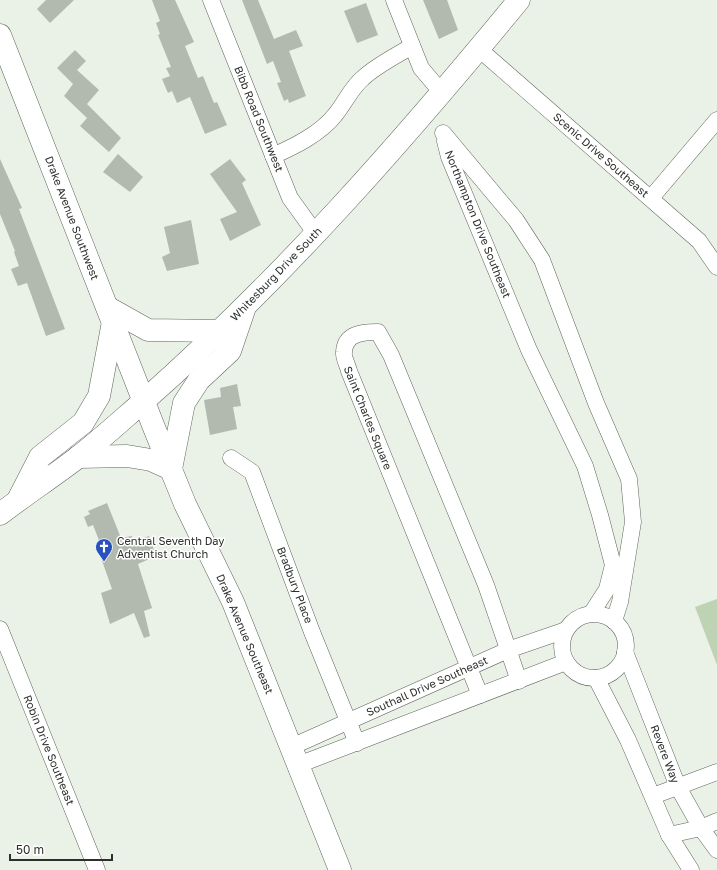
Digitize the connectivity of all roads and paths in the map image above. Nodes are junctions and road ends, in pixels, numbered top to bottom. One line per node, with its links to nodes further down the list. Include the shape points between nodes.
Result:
1 (211, 0): 9 (street, Bibb Road Southwest)
2 (394, 0): 5 (street)
3 (519, 0): 6 (main road, Whitesburg Drive South)
4 (0, 35): 14 (main road, Drake Avenue Southwest)
5 (412, 46): 7 (street, via 421,68); 9 (street, via 363,78 334,116 318,131)
6 (479, 49): 7 (main road, Whitesburg Drive South); 10 (street, Scenic Drive Southeast)
7 (442, 93): 11 (main road, Whitesburg Drive South)
8 (717, 120): 10 (street)
9 (273, 156): 11 (street, Bibb Road Southwest, via 290,198)
10 (651, 198): 12 (street, Scenic Drive Southeast, via 699,241)
11 (316, 234): 13 (main road, Whitesburg Drive South)
12 (717, 267)
13 (246, 307): 15 (main road, Whitesburg Drive South); 19 (main road, via 230,351 199,380 184,403)
14 (110, 315): 15 (main road, via 148,330); 16 (main road, Drake Avenue Southwest); 20 (main road, via 98,396 83,423 40,457)
15 (219, 331): 16 (main road, Whitesburg Drive South)
16 (143, 401): 17 (main road, Whitesburg Drive South); 19 (main road, Drake Avenue Southeast)
17 (78, 457): 19 (main road, via 127,456 151,460); 20 (main road, Whitesburg Drive South)
18 (231, 458): 33 (street, Bradbury Place, via 252,472)
19 (171, 469): 35 (main road, Drake Avenue Southeast, via 185,504 233,602)
20 (18, 500): 21 (main road, Whitesburg Drive South)
21 (0, 514)
22 (592, 614): 23 (street); 23 (street, Northampton Drive Southeast, via 607,589 613,565 585,466 529,350 450,157 443,133 516,220 542,260 596,403 629,479 633,522 620,602); 25 (street, via 578,617)
23 (614, 621): 27 (street, Revere Way, via 622,629 626,640)
24 (0, 629): 43 (street, Robin Drive Southeast)
25 (566, 630): 26 (street, Southall Drive Southeast); 28 (street, via 562,640 562,652)
26 (508, 650): 29 (street, Southall Drive Southeast); 29 (street, Saint Charles Square, via 486,585 391,355 378,332 362,332 349,339 343,353); 31 (street, Saint Charles Square)
27 (625, 652): 30 (street, via 622,662 614,671); 37 (street, Revere Way)
28 (566, 662): 30 (street, via 584,676); 31 (street)
29 (469, 667): 32 (street, Saint Charles Square); 33 (street, Southall Drive Southeast)
30 (596, 678): 38 (street)
31 (519, 680): 32 (street)
32 (480, 695): 34 (street)
33 (348, 721): 34 (street, Bradbury Place); 35 (street, Southall Drive Southeast)
34 (357, 743): 35 (street)
35 (295, 756): 44 (main road, Drake Avenue Southeast)
36 (717, 772): 37 (street)
37 (678, 787): 38 (street); 40 (street, Revere Way)
38 (653, 796): 41 (street)
39 (717, 821): 40 (street)
40 (701, 828): 41 (street); 42 (street, Revere Way)
41 (669, 835): 45 (street)
42 (717, 850)
43 (98, 870)
44 (340, 870)
45 (691, 870)

